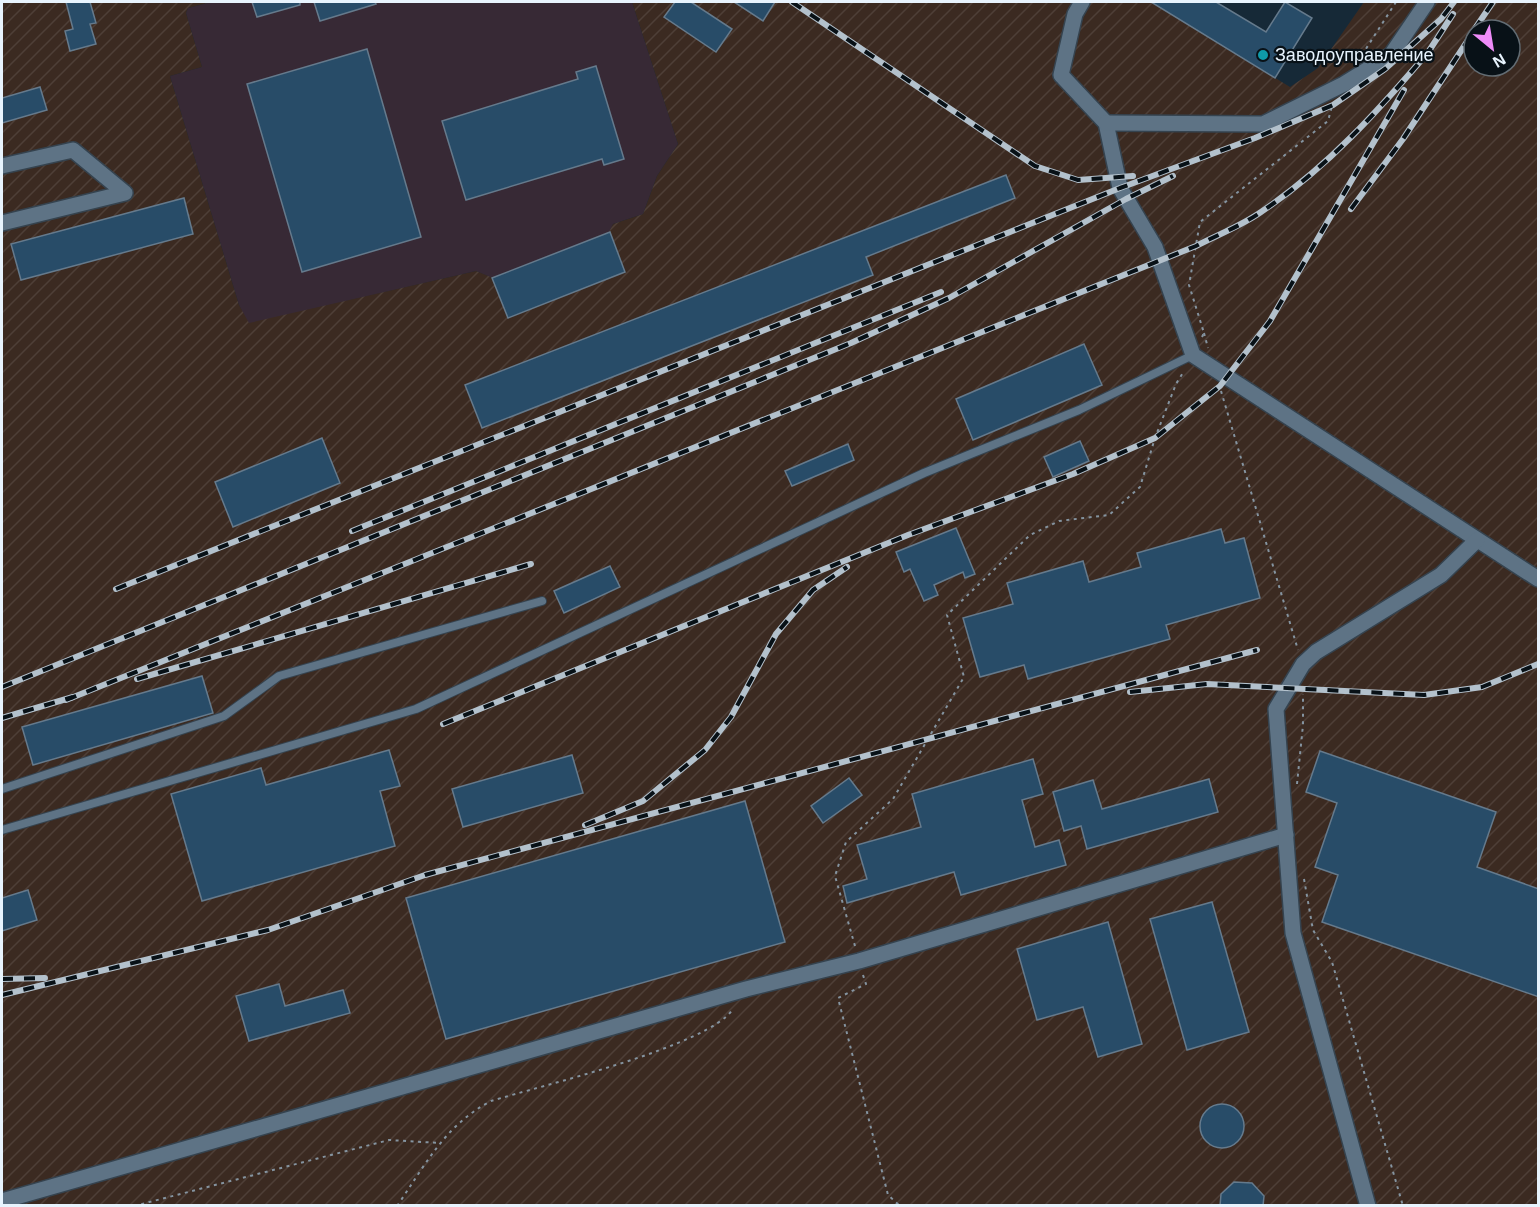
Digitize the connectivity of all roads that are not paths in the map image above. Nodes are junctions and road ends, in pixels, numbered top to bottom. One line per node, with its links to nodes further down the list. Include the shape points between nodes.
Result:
1 (1083, 2): 3 (street, via 1075,14 1061,75)
2 (1427, 2): 3 (street, via 1391,55 1344,84 1263,124)
3 (1106, 123): 6 (street, via 1120,188 1155,247)
4 (2, 166): 5 (street, via 73,150 125,193)
5 (2, 223)
6 (1193, 355): 7 (street); 11 (lane, via 1079,410 924,473 416,710)
7 (1476, 540): 8 (street); 12 (street, via 1441,575 1302,664 1276,709)
8 (1539, 579)
9 (542, 601): 10 (lane, via 279,676 224,716)
10 (2, 789)
11 (2, 830)
12 (1286, 835): 13 (street, via 859,961 746,989); 14 (street, via 1293,933)
13 (2, 1201)
14 (1368, 1206)

